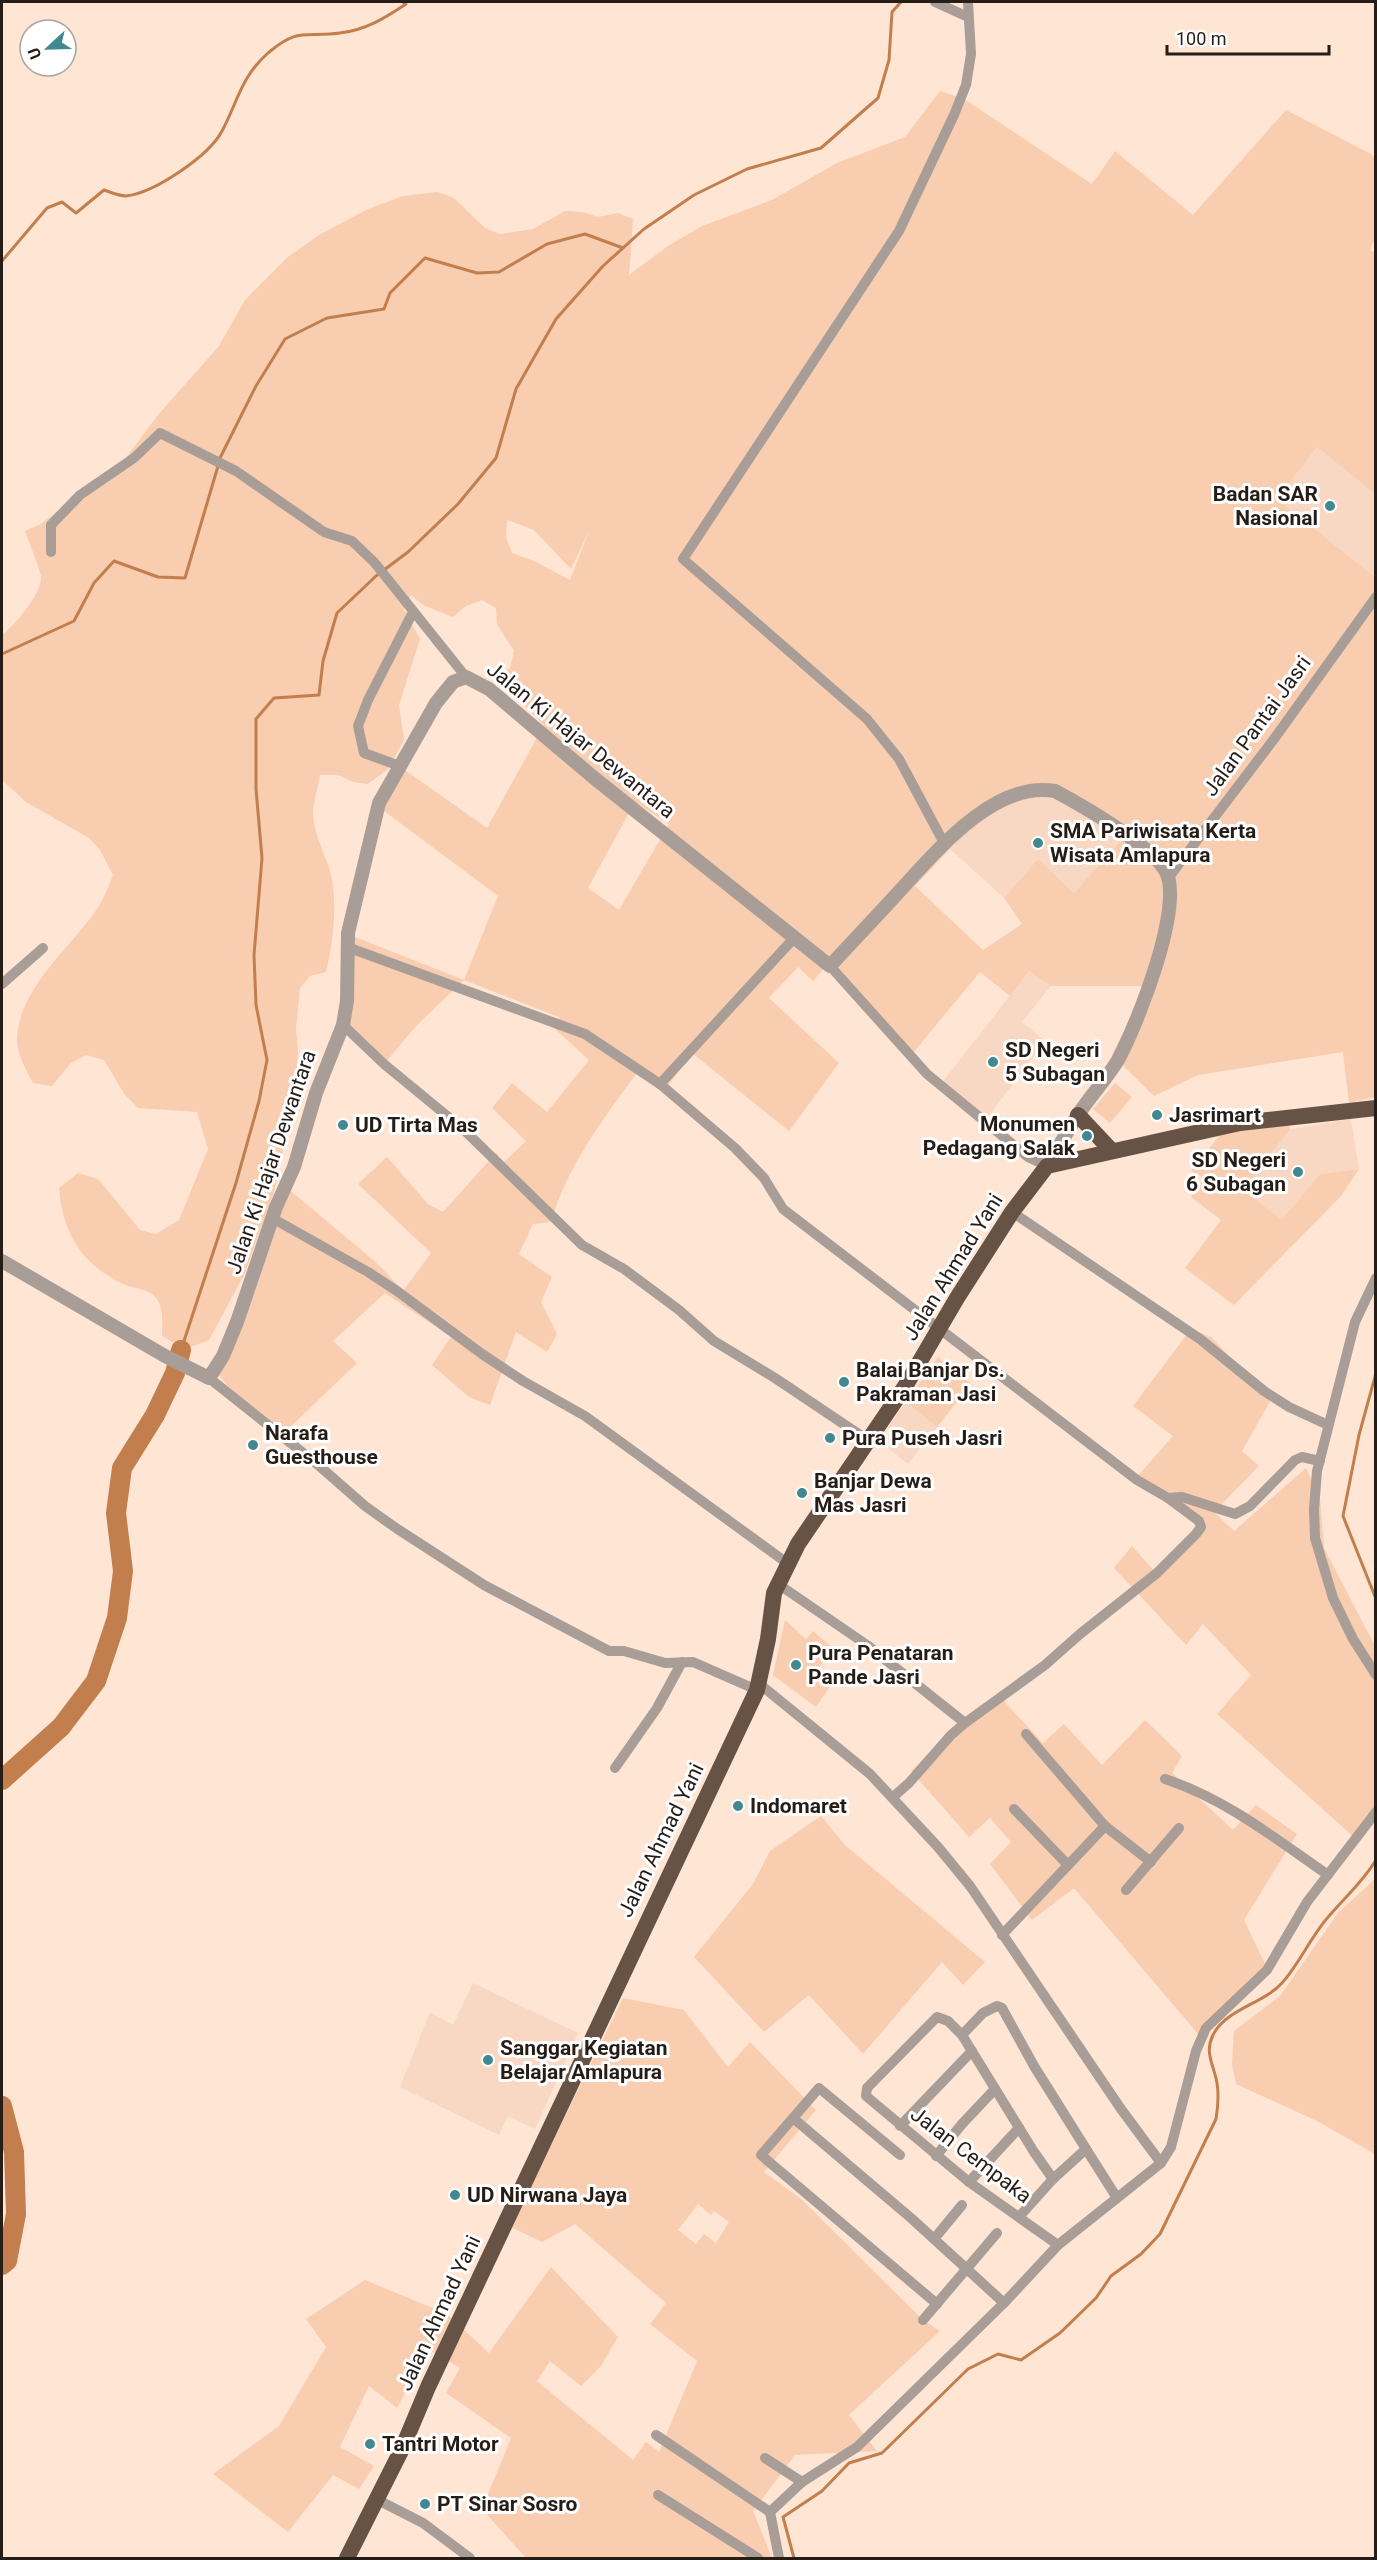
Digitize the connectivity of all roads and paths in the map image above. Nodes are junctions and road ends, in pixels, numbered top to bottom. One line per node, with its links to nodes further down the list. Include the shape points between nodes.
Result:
1 (935, 2): 3 (street)
2 (968, 2): 3 (street)
3 (968, 17): 9 (street, via 970,54 966,85 898,231 683,560 867,719 899,759)
4 (51, 552): 6 (street, via 51,525 80,495 134,458 160,432 236,471 324,532 352,541 374,562)
5 (1376, 597): 10 (street, Jalan Pantai Jasri)
6 (413, 612): 7 (street); 8 (street, via 358,726 364,753)
7 (466, 677): 8 (street, Jalan Ki Hajar Dewantara, via 453,682 441,694); 11 (street, Jalan Ki Hajar Dewantara, via 489,689)
8 (400, 766): 13 (street, Jalan Ki Hajar Dewantara, via 386,786 374,817)
9 (944, 843): 10 (street, via 990,808 1024,792 1042,789 1055,791 1122,832 1162,865); 14 (street)
10 (1169, 877): 19 (street, via 1165,930 1146,996 1118,1059)
11 (795, 938): 14 (street, Jalan Ki Hajar Dewantara); 17 (street)
12 (43, 948): 15 (street)
13 (347, 948): 16 (street, Jalan Ki Hajar Dewantara); 17 (street, via 585,1034)
14 (830, 966): 21 (street, via 927,1074 1028,1157)
15 (2, 984)
16 (343, 1025): 23 (street, Jalan Ki Hajar Dewantara, via 316,1093 294,1167); 29 (street, via 463,1129 582,1245 624,1269 714,1341)
17 (660, 1084): 26 (street, via 757,1169 783,1209)
18 (1376, 1108): 20 (highway, via 1240,1123)
19 (1078, 1115): 20 (highway); 21 (street)
20 (1111, 1150): 21 (highway)
21 (1047, 1166): 22 (highway, Jalan Ahmad Yani)
22 (1012, 1212): 26 (highway, Jalan Ahmad Yani); 28 (street, via 1200,1340 1271,1396)
23 (272, 1218): 27 (street, Jalan Ki Hajar Dewantara, via 230,1339); 32 (street, via 397,1291 473,1348 593,1422)
24 (2, 1261): 27 (street)
25 (1376, 1278): 28 (street, via 1357,1314)
26 (939, 1330): 29 (highway, Jalan Ahmad Yani); 31 (street, via 1137,1480)
27 (209, 1378): 34 (street, via 365,1506 484,1585 609,1651 624,1651 665,1663)
28 (1328, 1425): 30 (street)
29 (869, 1442): 32 (highway, Jalan Ahmad Yani)
30 (1320, 1461): 31 (street, via 1295,1460 1251,1506 1235,1514 1182,1497); 35 (street, via 1315,1538 1343,1620)
31 (1168, 1498): 37 (street, via 1199,1521 1201,1527 1196,1534 1157,1573 1045,1665)
32 (787, 1563): 33 (highway, Jalan Ahmad Yani)
33 (778, 1584): 36 (highway, Jalan Ahmad Yani); 37 (street, via 867,1645)
34 (682, 1662): 36 (street, via 693,1662); 39 (street, via 657,1708)
35 (1376, 1675)
36 (757, 1686): 41 (street, via 870,1774); 77 (highway, Jalan Ahmad Yani)
37 (964, 1723): 41 (street)
38 (1026, 1734): 44 (street)
39 (615, 1768)
40 (1165, 1779): 48 (street, via 1220,1802)
41 (893, 1797): 50 (street, via 970,1886)
42 (1014, 1809): 47 (street)
43 (1376, 1812): 48 (street)
44 (1105, 1826): 46 (street); 47 (street)
45 (1179, 1828): 46 (street)
46 (1151, 1862): 49 (street)
47 (1068, 1865): 50 (street)
48 (1328, 1875): 60 (street, via 1307,1902 1267,1970 1214,2018 1200,2038 1174,2138)
49 (1126, 1890)
50 (1002, 1935): 60 (street)
51 (962, 2035): 52 (street); 55 (street, Jalan Cempaka, via 942,2017 933,2019 867,2088 867,2099); 57 (street, via 988,2009 1002,2008)
52 (972, 2051): 53 (street); 55 (street)
53 (995, 2089): 56 (street); 59 (street)
54 (794, 2118): 58 (street, via 819,2088); 67 (street); 71 (street, via 761,2155)
55 (900, 2126): 59 (street, Jalan Cempaka)
56 (1019, 2128): 61 (street); 62 (street)
57 (1086, 2149): 61 (street); 63 (street)
58 (900, 2155)
59 (936, 2156): 62 (street, Jalan Cempaka)
60 (1161, 2163): 63 (street)
61 (1053, 2179): 65 (street)
62 (969, 2182): 65 (street, Jalan Cempaka)
63 (1118, 2198): 68 (street)
64 (962, 2205): 67 (street)
65 (1019, 2217): 68 (street, Jalan Cempaka)
66 (997, 2233): 69 (street)
67 (934, 2239): 69 (street)
68 (1058, 2245): 70 (street)
69 (967, 2269): 70 (street); 71 (street)
70 (1004, 2302): 75 (street, via 857,2447)
71 (937, 2304): 72 (street)
72 (923, 2320)
73 (656, 2435): 78 (street)
74 (765, 2458): 75 (street)
75 (802, 2482): 78 (street)
76 (658, 2495): 81 (street)
77 (376, 2499): 79 (highway, Jalan Ahmad Yani); 80 (street, via 423,2523)
78 (770, 2512): 82 (street)
79 (347, 2559)
80 (470, 2559)
81 (758, 2559)
82 (779, 2559)

